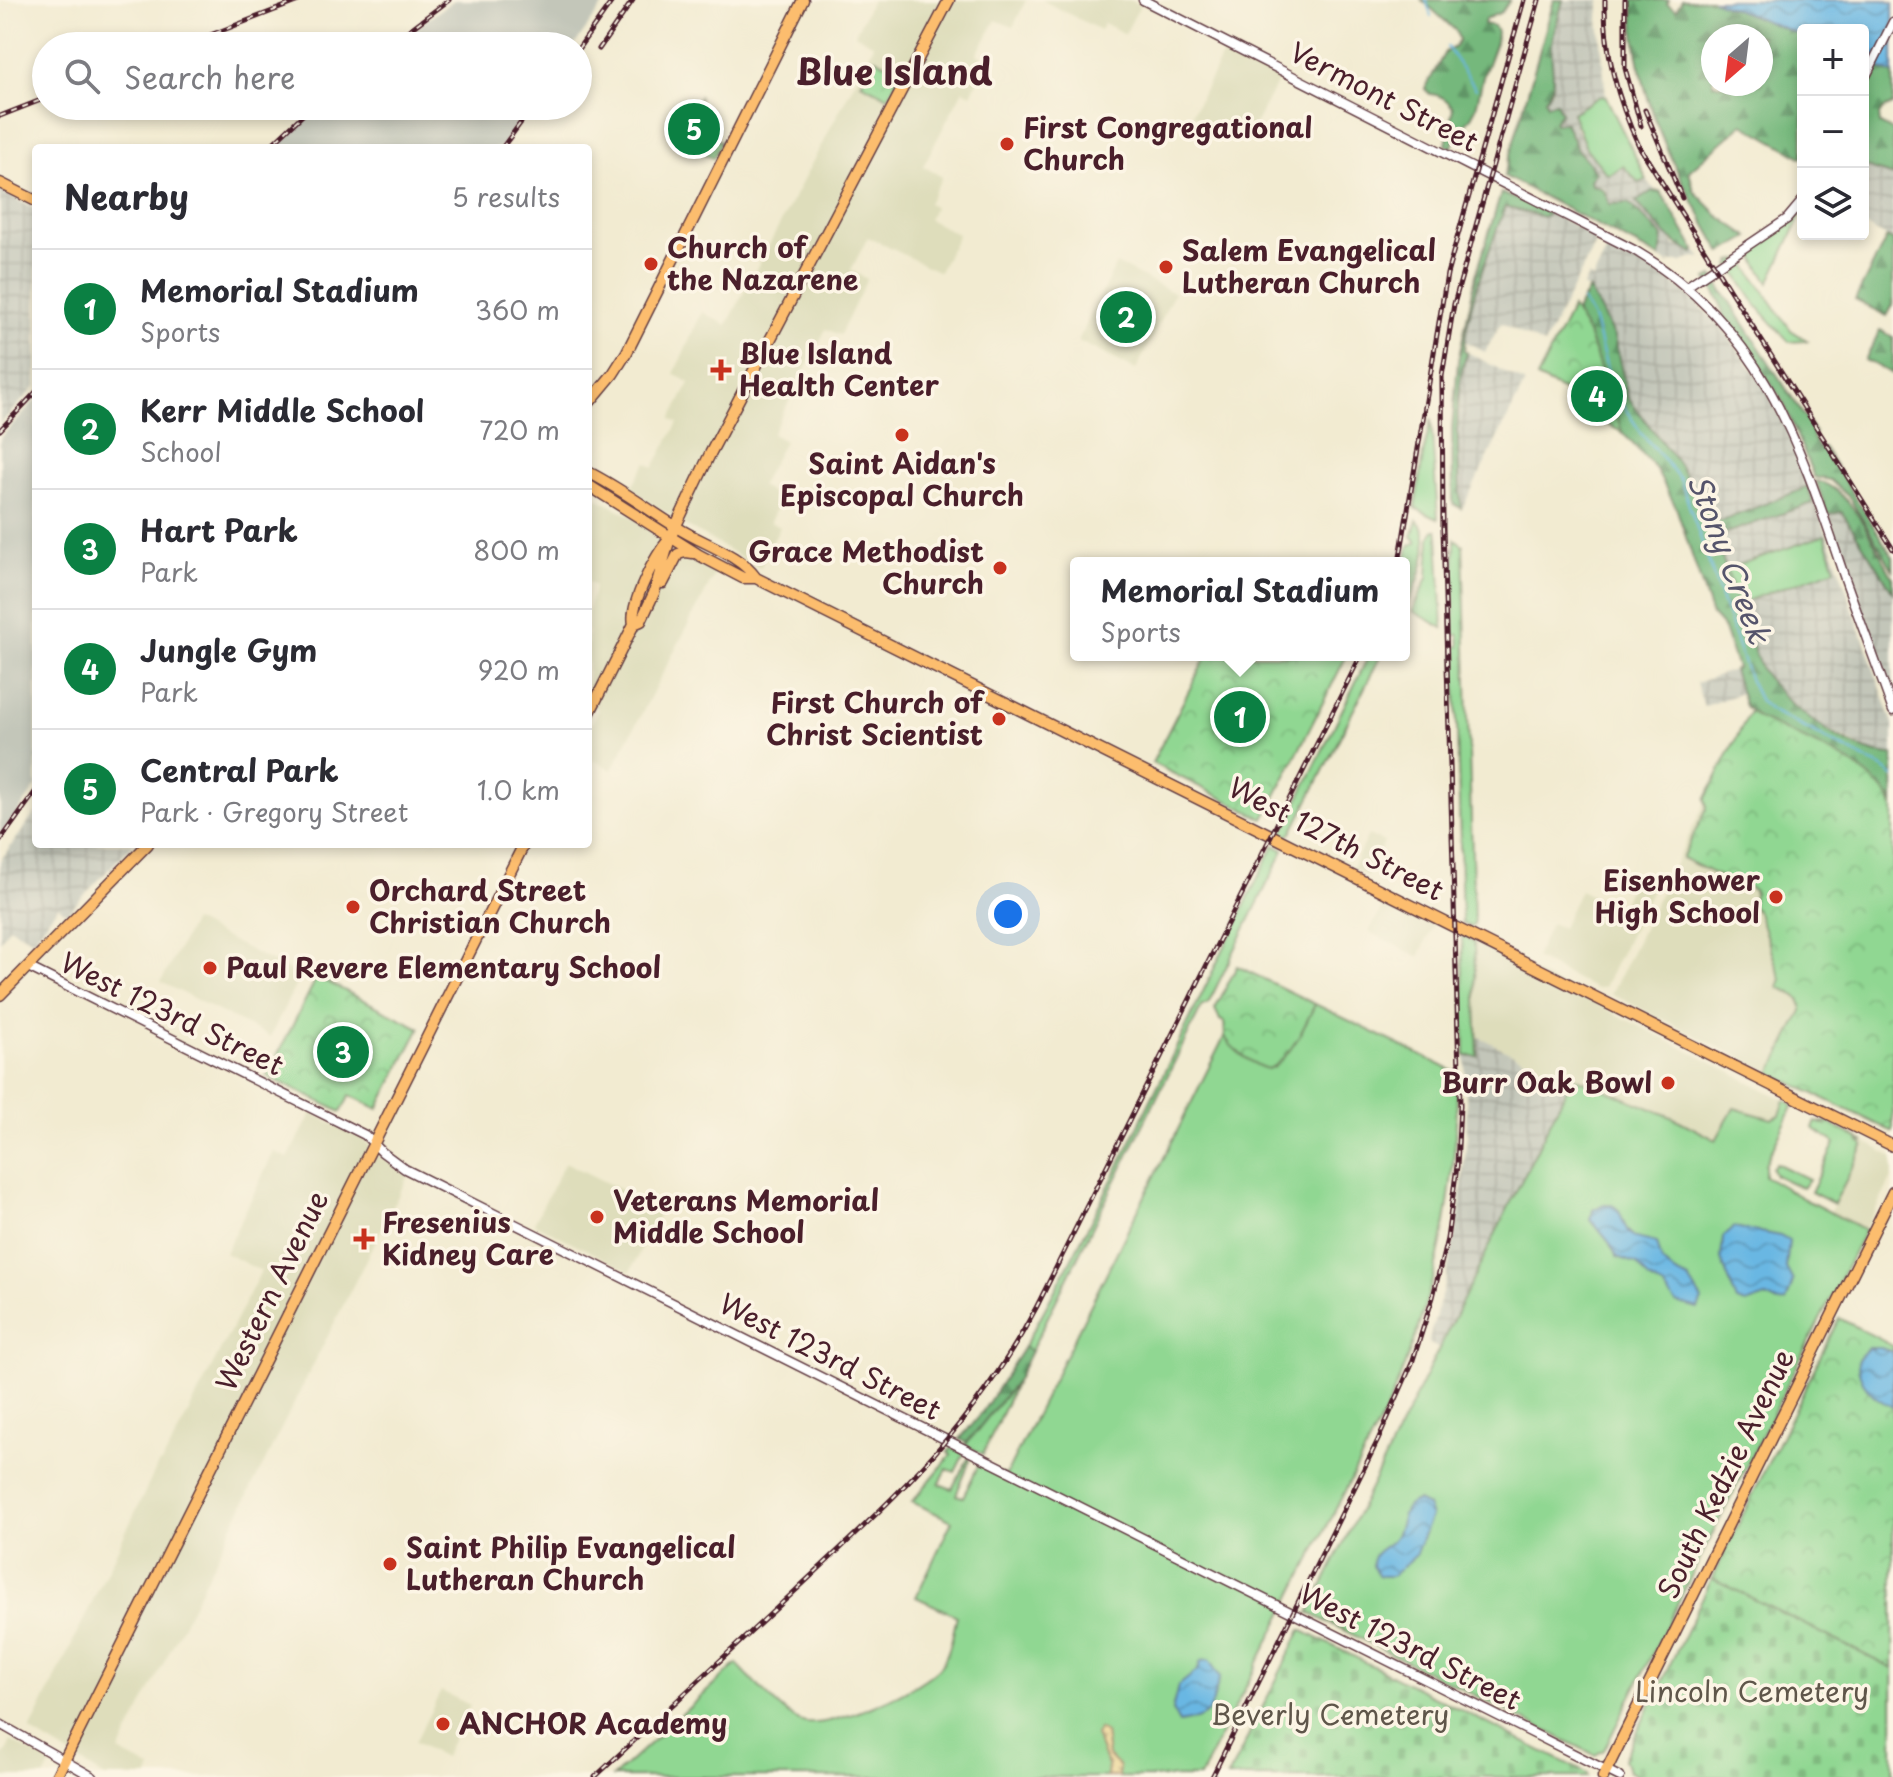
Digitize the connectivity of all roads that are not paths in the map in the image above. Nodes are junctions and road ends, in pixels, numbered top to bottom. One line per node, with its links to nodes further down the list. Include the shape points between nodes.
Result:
1 (803, 0): 10 (main road, via 627,352)
2 (949, 0): 13 (main road)
3 (1143, 0): 9 (street, Vermont Street, via 1604,234 1647,257)
4 (1893, 22): 5 (street)
5 (1869, 71)
6 (0, 183): 7 (main road)
7 (32, 199)
8 (1797, 207): 9 (street)
9 (1686, 287): 20 (street, Vermont Street, via 1754,363 1785,416 1816,489)
10 (592, 399)
11 (592, 474): 13 (main road, West 127th Street)
12 (592, 487): 14 (main road, West 127th Street)
13 (676, 527): 14 (main road); 16 (main road, West 127th Street, via 748,566)
14 (670, 538): 15 (main road, West 127th Street); 17 (main road); 18 (main road, via 647,577 632,616)
15 (699, 555): 16 (main road, West 127th Street, via 743,578); 17 (main road, via 678,554)
16 (756, 578): 26 (main road, West 127th Street)
17 (654, 593): 18 (main road, via 641,621)
18 (634, 624): 19 (main road)
19 (592, 708)
20 (1893, 711)
21 (144, 848): 23 (main road)
22 (522, 848): 25 (main road, Western Avenue)
23 (28, 967): 24 (main road); 25 (street, West 123rd Street)
24 (0, 995)
25 (373, 1143): 29 (main road, Western Avenue); 30 (street, West 123rd Street, via 411,1172)
26 (1893, 1146)
27 (1893, 1192): 30 (main road, South Kedzie Avenue)
28 (0, 1724): 29 (street)
29 (65, 1759): 31 (main road, Western Avenue); 32 (street)
30 (1605, 1774): 33 (street, West 123rd Street)
31 (56, 1777)
32 (93, 1777)
33 (1620, 1777)

